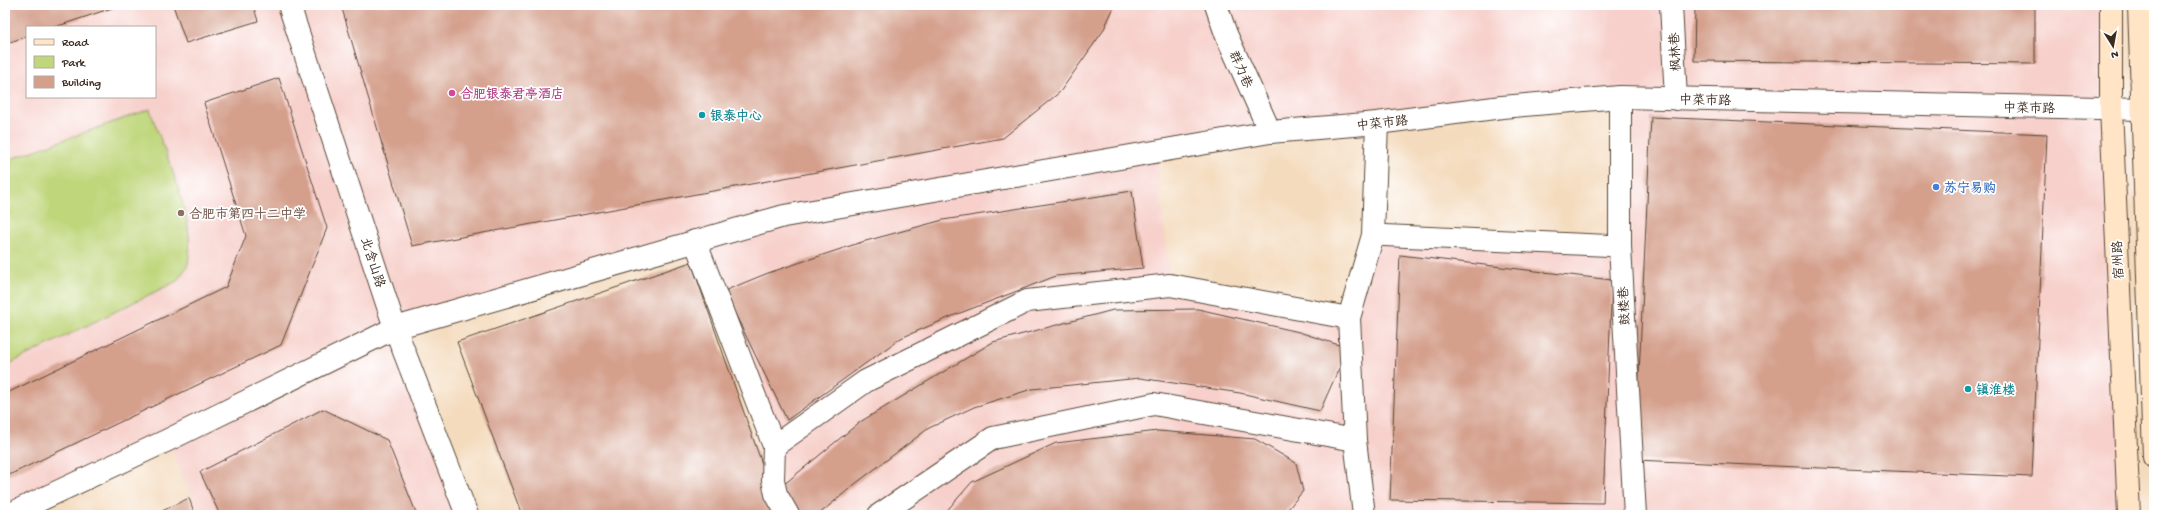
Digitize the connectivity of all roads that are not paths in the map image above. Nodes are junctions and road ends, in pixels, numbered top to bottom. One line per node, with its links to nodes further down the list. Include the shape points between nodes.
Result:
1 (289, 5): 16 (street, 北含山路)
2 (1216, 5): 11 (street, 群力巷, via 1226,34)
3 (1671, 5): 7 (street, 枫林巷)
4 (2111, 5): 8 (main road, 宿州路)
5 (2139, 5): 9 (main road)
6 (1620, 97): 7 (street, 中菜市路); 10 (street, 中菜市路); 14 (street, 鼓楼巷)
7 (1676, 99): 8 (street, 中菜市路)
8 (2111, 108): 9 (street, 中菜市路); 26 (main road, 宿州路)
9 (2142, 109): 19 (main road)
10 (1377, 123): 11 (street, 中菜市路); 12 (street)
11 (1270, 132): 13 (street, 中菜市路, via 784,216)
12 (1373, 235): 14 (lane); 15 (street)
13 (695, 241): 16 (street, 中菜市路); 18 (street)
14 (1620, 246): 25 (street, 鼓楼巷)
15 (1349, 318): 17 (street); 18 (street, via 1170,285 1027,301 866,381)
16 (395, 328): 20 (street, 中菜市路, via 168,440); 21 (street, 北含山路)
17 (1356, 440): 23 (street, via 1154,404 992,438); 24 (street)
18 (774, 446): 22 (street, via 773,480 776,494)
19 (2154, 457)
20 (8, 515)
21 (467, 515)
22 (788, 515)
23 (879, 515)
24 (1364, 515)
25 (1635, 515)
26 (2129, 515)

